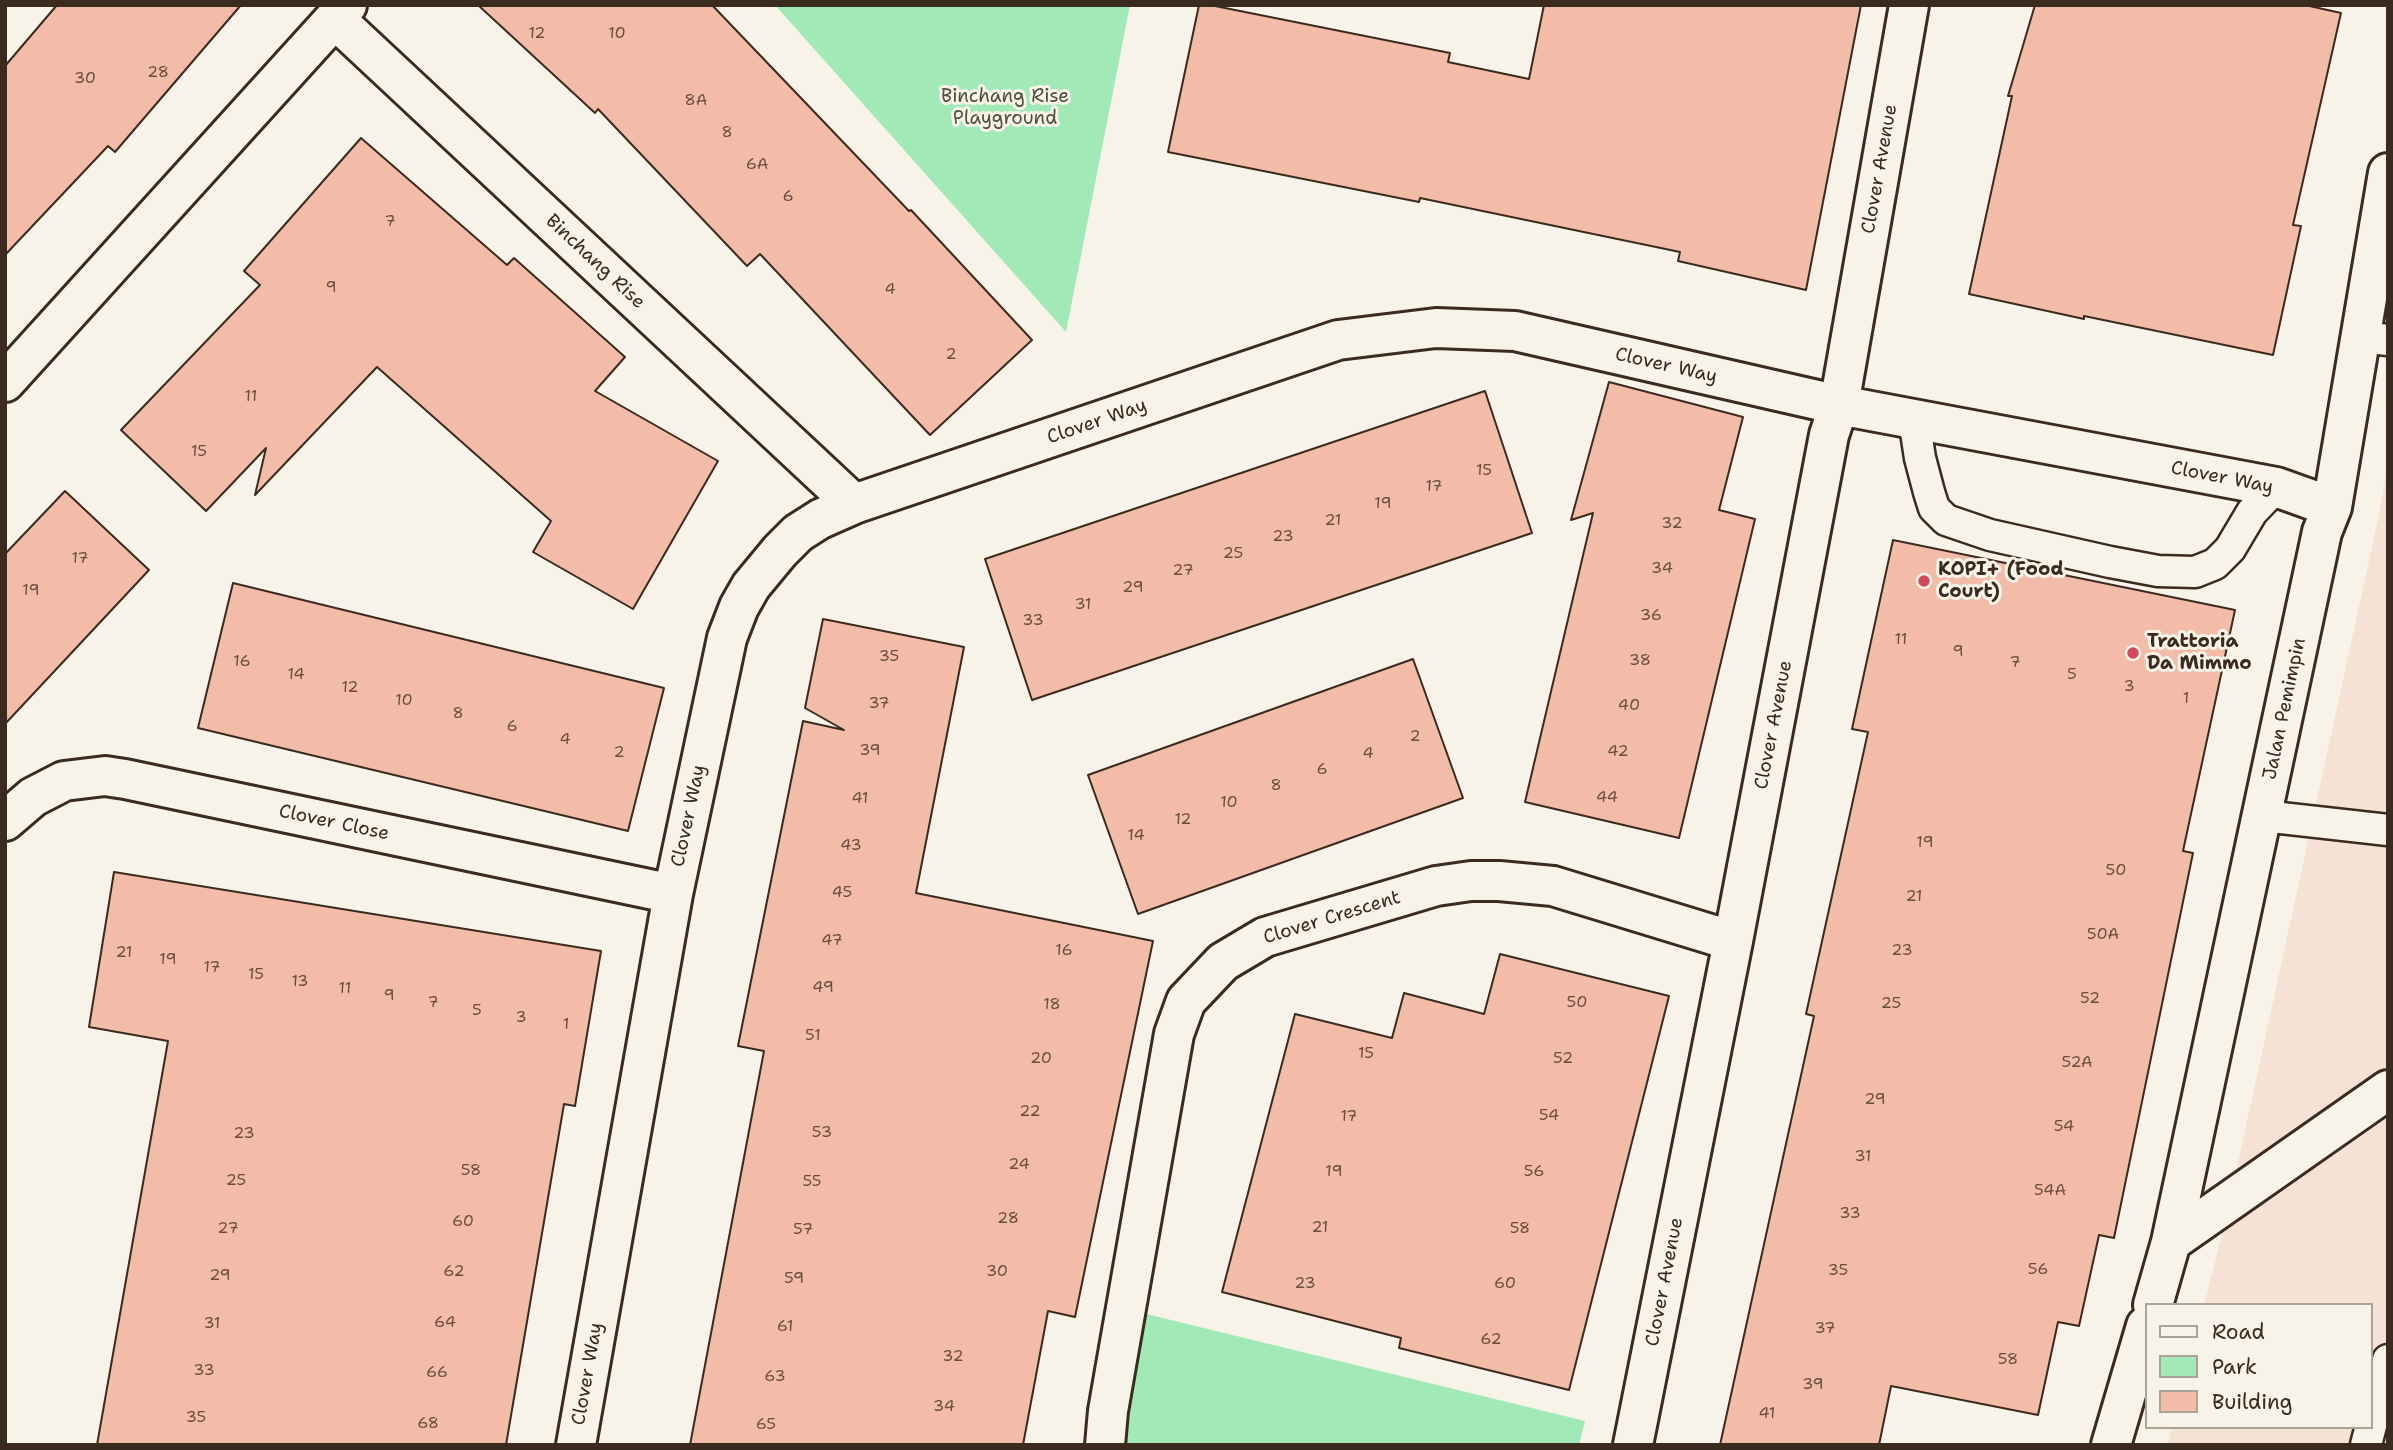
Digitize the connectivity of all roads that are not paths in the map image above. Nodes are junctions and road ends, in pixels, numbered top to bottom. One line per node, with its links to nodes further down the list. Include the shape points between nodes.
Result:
1 (1909, 5): 6 (street, Clover Avenue)
2 (341, 12): 5 (street, Binchang Rise); 9 (street, Binchang Rise)
3 (2388, 173): 4 (street, Jalan Pemimpin)
4 (2374, 338): 10 (street, Jalan Pemimpin)
5 (5, 382)
6 (1839, 405): 7 (street, Clover Way); 9 (street, Clover Way, via 1515,331 1436,328 1338,340); 15 (street, Clover Avenue, via 1829,436)
7 (1914, 419): 8 (street, Clover Way); 8 (lane, via 1934,508 1946,520 1990,535 2110,562 2195,572 2215,564)
8 (2276, 487): 10 (street, Clover Way)
9 (854, 504): 14 (street, Clover Way, via 798,533 738,607 727,638)
10 (2332, 507): 11 (street, Jalan Pemimpin, via 2322,532)
11 (2263, 816): 13 (lane); 17 (street, Jalan Pemimpin)
12 (5, 821): 14 (street, Clover Close, via 33,797 64,781 104,776)
13 (2388, 830)
14 (673, 894): 22 (street, Clover Way)
15 (1733, 941): 23 (street, Clover Crescent, via 1553,886 1472,881 1436,886 1265,937 1223,962 1186,1001 1174,1034); 24 (street, Clover Avenue)
16 (2388, 1090): 17 (street)
17 (2171, 1242): 18 (street, Jalan Pemimpin)
18 (2154, 1303)
19 (2144, 1333): 25 (street)
20 (2388, 1360): 21 (lane)
21 (2372, 1422)
22 (576, 1445)
23 (1105, 1445)
24 (1633, 1445)
25 (2111, 1445)

